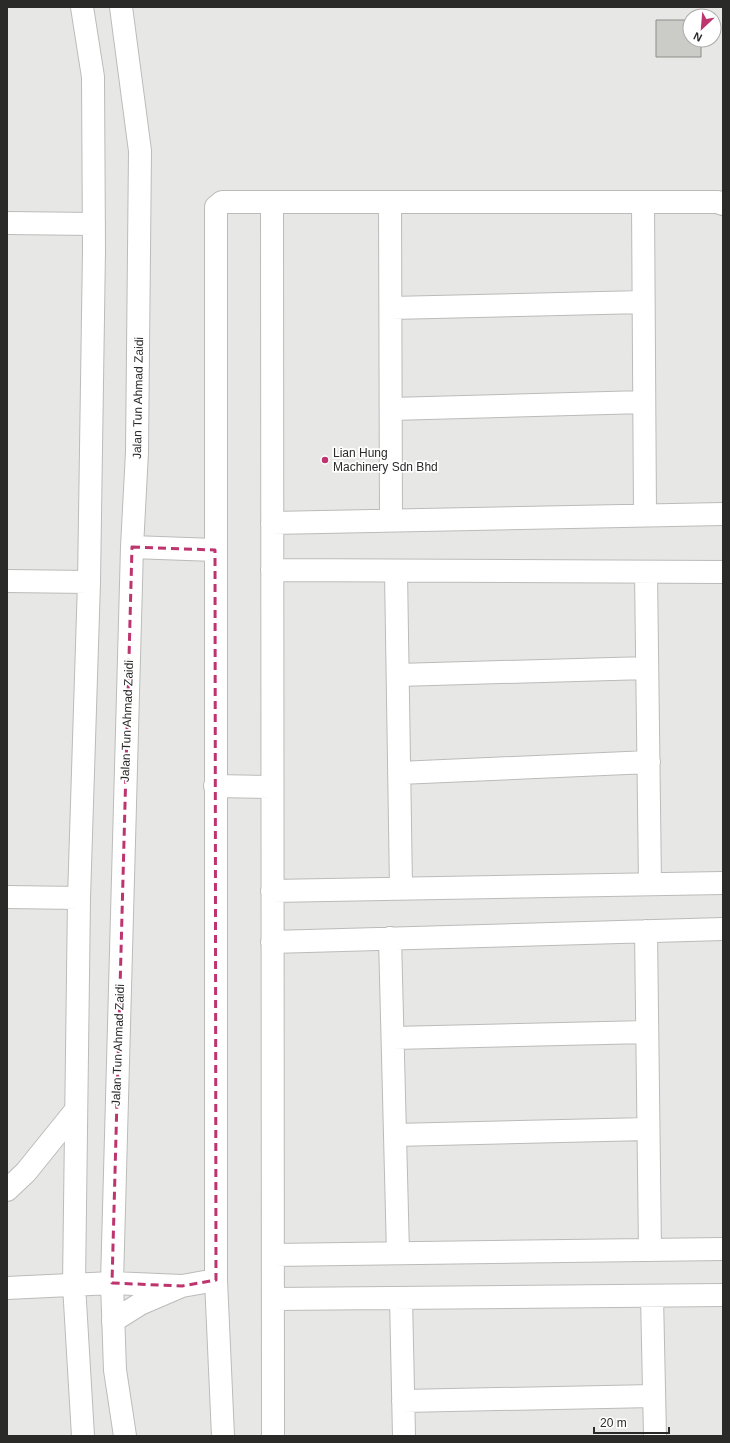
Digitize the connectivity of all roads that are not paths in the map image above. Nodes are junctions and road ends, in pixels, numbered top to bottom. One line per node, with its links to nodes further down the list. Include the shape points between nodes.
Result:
1 (82, 7): 8 (street, via 93,77)
2 (122, 7): 17 (street, Jalan Tun Ahmad Zaidi, via 140,151 137,452)
3 (272, 202): 4 (street); 16 (street); 18 (street, via 222,202 216,207)
4 (390, 202): 5 (street); 10 (street)
5 (643, 202): 6 (street); 9 (street)
6 (723, 204)
7 (7, 223): 8 (street)
8 (94, 224): 24 (street)
9 (643, 302): 10 (street); 11 (street)
10 (391, 308): 12 (street)
11 (644, 402): 12 (street); 14 (street)
12 (391, 409): 15 (street)
13 (723, 514): 14 (street)
14 (645, 515): 15 (street)
15 (392, 520): 16 (street)
16 (272, 523): 19 (street)
17 (132, 547): 18 (street); 52 (street, Jalan Tun Ahmad Zaidi)
18 (215, 550): 29 (street)
19 (272, 570): 20 (street); 30 (street)
20 (396, 571): 21 (street); 26 (street)
21 (646, 572): 22 (street); 25 (street)
22 (723, 572)
23 (7, 581): 24 (street)
24 (89, 582): 36 (street)
25 (647, 668): 26 (street); 27 (street)
26 (398, 674): 28 (street)
27 (648, 762): 28 (street); 32 (street)
28 (399, 773): 33 (street)
29 (215, 786): 30 (street); 51 (street)
30 (272, 787): 34 (street)
31 (723, 882): 32 (street)
32 (650, 884): 33 (street)
33 (402, 888): 34 (street)
34 (272, 891): 40 (street)
35 (7, 897): 36 (street)
36 (79, 898): 43 (street)
37 (723, 929): 38 (street)
38 (646, 931): 39 (street); 41 (street)
39 (390, 938): 40 (street); 42 (street)
40 (272, 942): 50 (street)
41 (647, 1032): 42 (street); 44 (street)
42 (393, 1038): 45 (street)
43 (76, 1110): 46 (street, via 26,1172); 53 (street)
44 (648, 1129): 45 (street); 48 (street)
45 (395, 1135): 49 (street)
46 (7, 1190)
47 (723, 1249): 48 (street)
48 (650, 1250): 49 (street)
49 (398, 1253): 50 (street)
50 (273, 1255): 59 (street)
51 (216, 1280): 54 (street); 65 (street)
52 (112, 1283): 53 (street); 54 (street); 60 (street, Jalan Tun Ahmad Zaidi)
53 (74, 1284): 55 (street); 63 (street)
54 (182, 1286): 60 (street, via 140,1304)
55 (7, 1288)
56 (723, 1295): 57 (street)
57 (652, 1296): 58 (street); 61 (street)
58 (401, 1298): 59 (street); 62 (street)
59 (273, 1299): 66 (street)
60 (113, 1321): 64 (street, Jalan Tun Ahmad Zaidi, via 115,1370)
61 (654, 1396): 62 (street); 68 (street)
62 (403, 1401): 67 (street)
63 (83, 1436)
64 (125, 1436)
65 (223, 1436)
66 (273, 1436)
67 (404, 1436)
68 (655, 1436)

